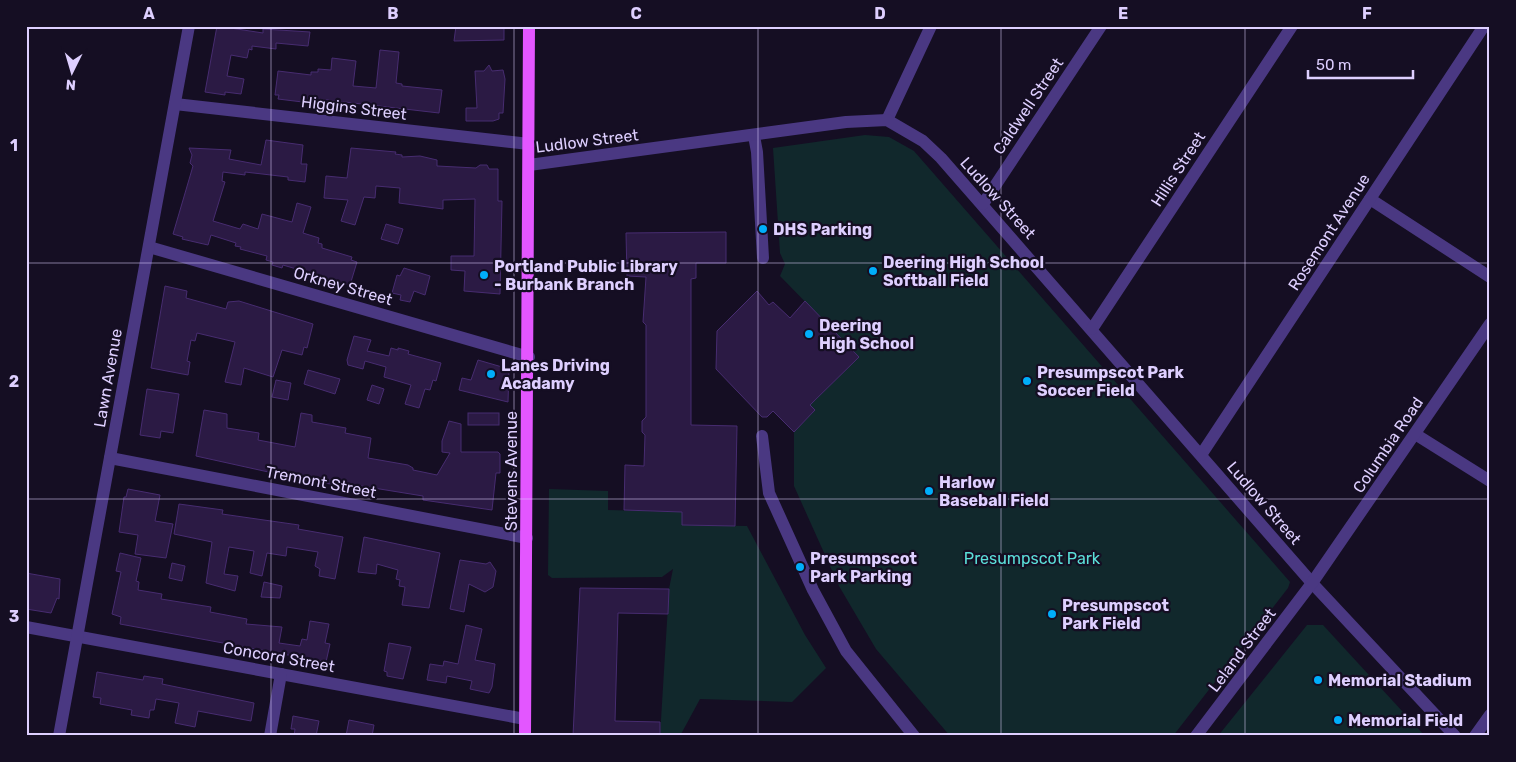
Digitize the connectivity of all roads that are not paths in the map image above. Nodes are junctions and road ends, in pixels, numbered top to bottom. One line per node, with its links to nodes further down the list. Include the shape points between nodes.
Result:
1 (189, 26): 7 (street, Lawn Avenue)
2 (529, 26): 10 (main road, Stevens Avenue)
3 (931, 26): 8 (street)
4 (1100, 26): 13 (street, Caldwell Street)
5 (1292, 26): 18 (street, Hillis Street)
6 (1484, 26): 12 (street, Rosemont Avenue)
7 (175, 104): 10 (street, Higgins Street); 14 (street, Lawn Avenue)
8 (887, 120): 9 (street, Ludlow Street, via 846,122); 13 (street, Ludlow Street, via 923,141)
9 (754, 136): 11 (street, Ludlow Street); 15 (street)
10 (529, 144): 11 (main road, Stevens Avenue)
11 (529, 165): 19 (main road, Stevens Avenue)
12 (1370, 199): 16 (street); 22 (street, Rosemont Avenue)
13 (983, 204): 18 (street, Ludlow Street)
14 (149, 247): 19 (street, Orkney Street); 23 (street, Lawn Avenue)
15 (762, 258)
16 (1490, 277)
17 (1490, 324): 20 (street, Columbia Road)
18 (1092, 329): 22 (street, Ludlow Street)
19 (529, 357): 25 (main road, Stevens Avenue)
20 (1415, 434): 24 (street); 26 (street, Columbia Road)
21 (762, 436): 35 (street, via 769,493 813,590 846,651)
22 (1201, 455): 26 (street, Ludlow Street)
23 (110, 458): 25 (street, Tremont Street); 28 (street, Lawn Avenue)
24 (1490, 481)
25 (527, 538): 31 (main road, Stevens Avenue)
26 (1312, 583): 36 (street, Leland Street); 37 (street, Ludlow Street)
27 (26, 627): 28 (street, Concord Street)
28 (77, 637): 29 (street, Concord Street); 32 (street, Lawn Avenue)
29 (281, 674): 31 (street, Concord Street); 33 (street)
30 (1490, 715): 38 (street)
31 (525, 719): 34 (main road, Stevens Avenue)
32 (59, 736)
33 (270, 736)
34 (525, 736)
35 (914, 736)
36 (1196, 736)
37 (1454, 736)
38 (1475, 736)

